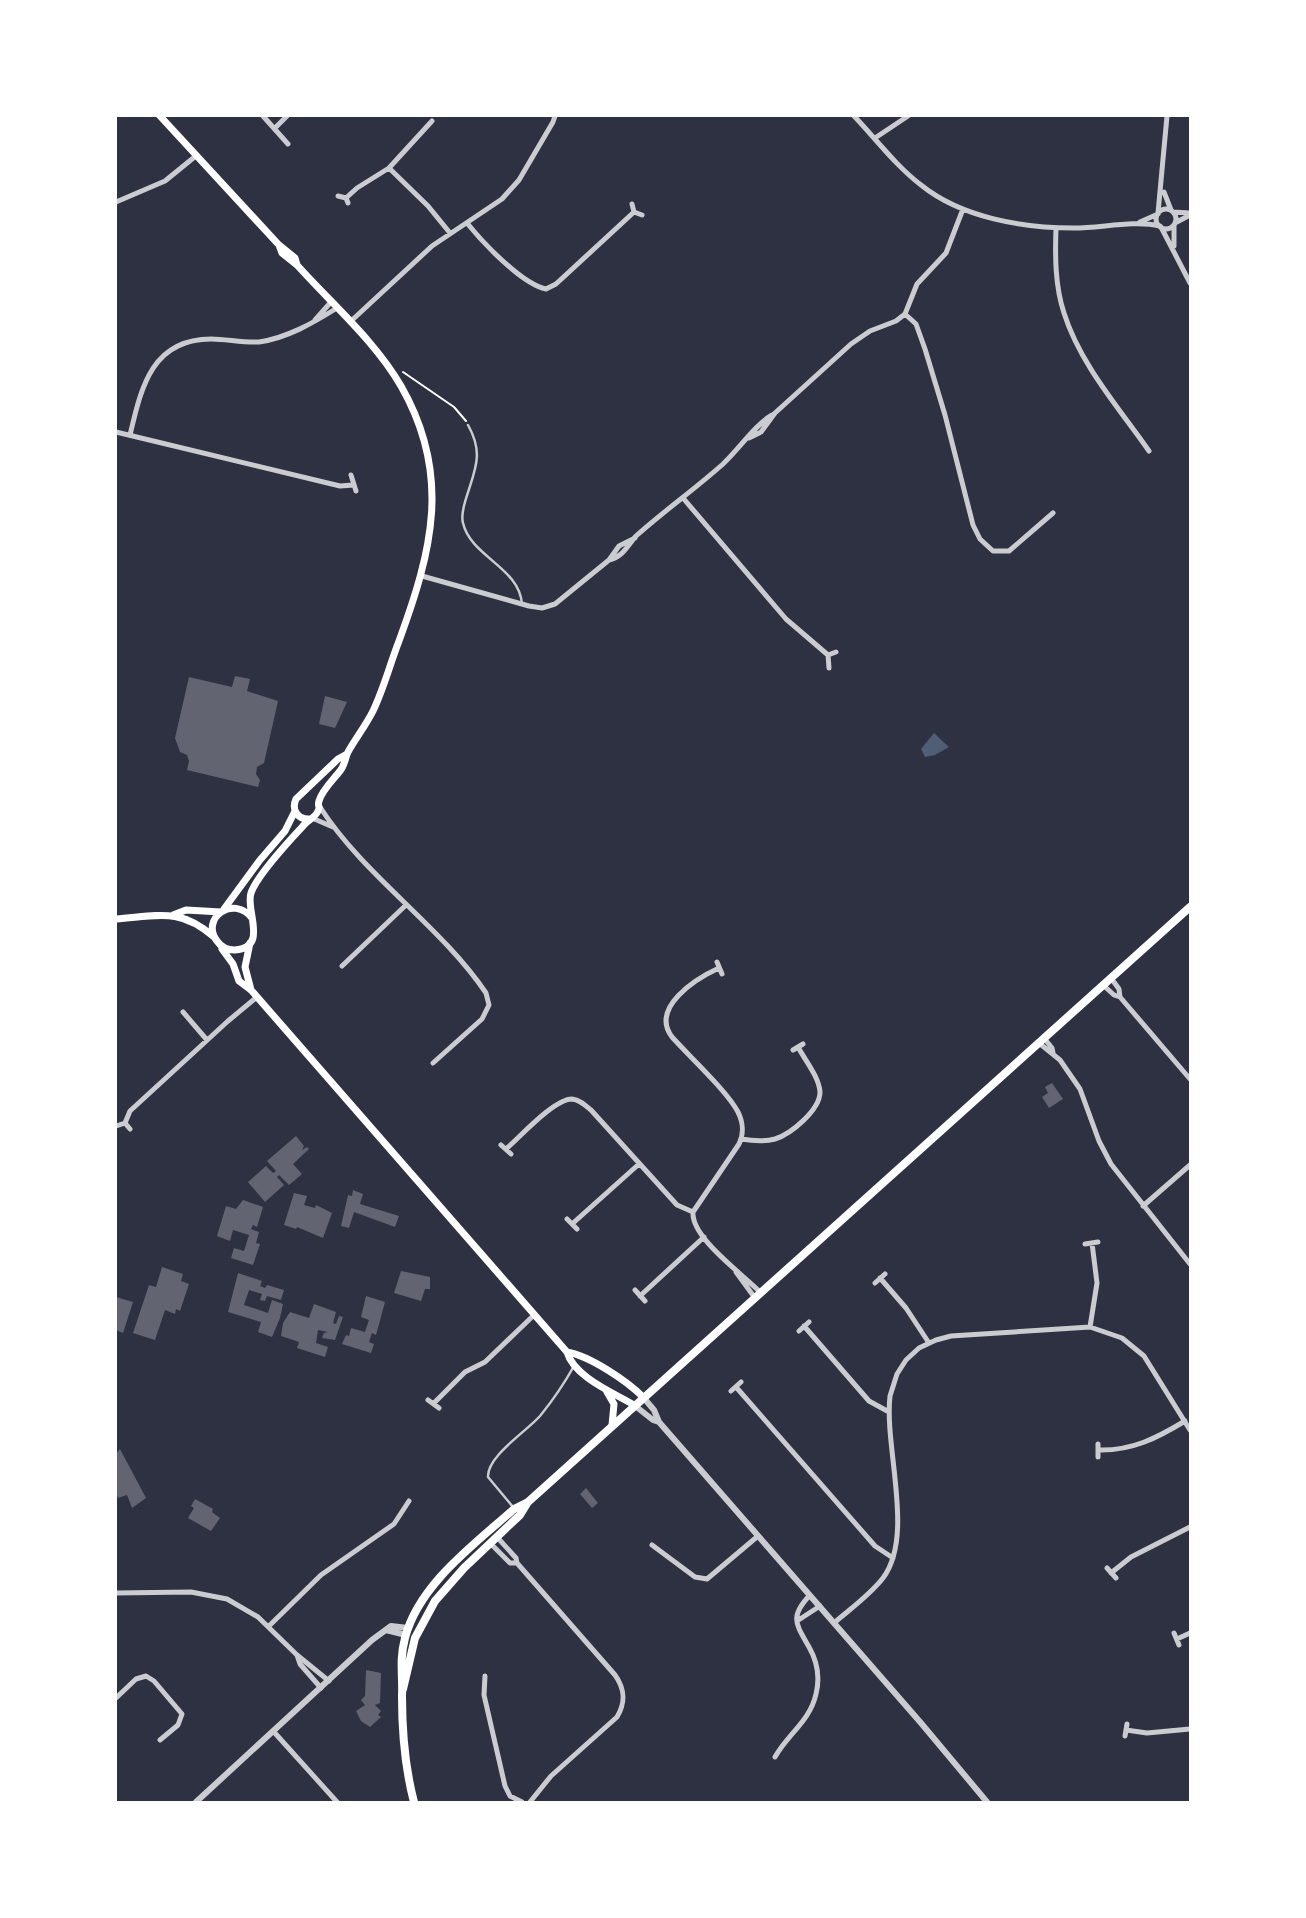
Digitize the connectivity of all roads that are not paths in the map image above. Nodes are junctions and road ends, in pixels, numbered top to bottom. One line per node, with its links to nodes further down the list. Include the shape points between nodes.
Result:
1 (160, 116): 12 (main road)
2 (263, 116): 9 (street)
3 (287, 116): 9 (street)
4 (555, 116): 24 (street, via 513,188)
5 (854, 116): 10 (street)
6 (908, 116): 10 (street)
7 (1167, 116): 14 (street)
8 (432, 121): 13 (street)
9 (275, 128): 11 (street)
10 (876, 138): 18 (street, via 920,185)
11 (288, 144)
12 (197, 155): 16 (street, via 155,186); 32 (main road)
13 (389, 168): 15 (street, via 347,200); 29 (street)
14 (1162, 185): 19 (street); 21 (street)
15 (338, 195)
16 (116, 202)
17 (632, 204): 20 (street)
18 (963, 209): 28 (street); 34 (street, via 946,253 918,284)
19 (1172, 211): 21 (street); 22 (street); 25 (street)
20 (634, 212): 23 (street); 24 (street, via 546,289 500,258)
21 (1158, 214): 26 (street); 27 (street)
22 (1191, 214): 25 (street)
23 (642, 215)
24 (467, 223): 29 (street)
25 (1174, 224): 27 (street); 30 (street)
26 (1133, 225): 27 (street); 28 (street)
27 (1161, 226): 30 (street)
28 (1056, 228): 40 (street, via 1056,279 1070,331)
29 (450, 233): 36 (street)
30 (1175, 253): 31 (street)
31 (1191, 283)
32 (331, 302): 33 (main road); 35 (street)
33 (337, 309): 35 (street); 36 (main road)
34 (905, 314): 42 (street, via 858,338); 43 (street, via 918,326 980,539 993,551 1009,551)
35 (315, 320): 39 (street, via 270,340 201,340 169,352 146,379)
36 (350, 322): 44 (main road, via 400,385 425,444 433,513)
37 (468, 425): 45 (lane, via 478,458 462,522 471,538 516,584)
38 (116, 432): 39 (street)
39 (130, 435): 41 (street, via 355,488)
40 (1149, 452)
41 (351, 475)
42 (682, 498): 45 (street, via 620,556 555,604 542,608); 47 (street, via 794,628)
43 (1053, 513)
44 (422, 576): 45 (street); 49 (main road, via 378,699)
45 (522, 604)
46 (836, 652): 47 (street)
47 (828, 655): 48 (street)
48 (830, 668)
49 (346, 754): 50 (main road); 51 (main road, via 342,769)
50 (303, 795): 51 (main road, via 312,796); 52 (main road, via 295,803)
51 (318, 804): 53 (main road); 54 (street)
52 (295, 811): 53 (main road, via 299,817); 57 (main road, via 285,831)
53 (311, 818): 54 (street); 59 (main road, via 252,891)
54 (333, 827): 55 (street)
55 (406, 905): 63 (street); 74 (street, via 470,972 488,1000 482,1019)
56 (1191, 906): 65 (main road)
57 (222, 911): 58 (main road, via 186,910); 59 (main road, via 241,909); 61 (main road, via 213,925)
58 (173, 915): 60 (main road); 61 (main road, via 195,921)
59 (252, 918): 62 (main road, via 255,932)
60 (116, 919)
61 (216, 940): 62 (main road, via 224,948 236,950); 67 (main road, via 239,981)
62 (251, 942): 67 (main road, via 245,967)
63 (342, 966)
64 (719, 968): 79 (street, via 699,978 673,1003 665,1024 733,1105 742,1124)
65 (1111, 978): 66 (main road); 69 (street)
66 (1103, 985): 69 (street); 72 (main road)
67 (251, 990): 68 (main road)
68 (257, 997): 71 (street); 94 (main road)
69 (1120, 997): 75 (street)
70 (183, 1012): 71 (street)
71 (207, 1040): 76 (street, via 130,1111)
72 (1042, 1040): 83 (street, via 1080,1089 1111,1164); 92 (main road)
73 (798, 1047): 79 (street, via 818,1085 816,1105 782,1136 764,1141)
74 (433, 1063)
75 (1191, 1079)
76 (125, 1123): 77 (street); 78 (street)
77 (116, 1126)
78 (130, 1129)
79 (741, 1139): 84 (street)
80 (506, 1149): 81 (street, via 554,1106 575,1100 585,1105)
81 (639, 1164): 84 (street, via 677,1205); 85 (street)
82 (1191, 1165): 83 (street)
83 (1143, 1206): 88 (street)
84 (693, 1212): 86 (street, via 694,1224)
85 (572, 1224)
86 (704, 1237): 91 (street); 92 (street, via 748,1279)
87 (1092, 1243): 96 (street, via 1097,1283)
88 (1191, 1264)
89 (880, 1278): 97 (street)
90 (635, 1290): 91 (street)
91 (640, 1296): 93 (street)
92 (758, 1296): 102 (main road)
93 (645, 1301)
94 (534, 1315): 98 (main road); 103 (street)
95 (804, 1327): 105 (street, via 869,1401)
96 (1090, 1327): 97 (street, via 951,1336); 106 (street, via 1113,1333 1138,1350)
97 (929, 1343): 105 (street, via 912,1353 897,1374)
98 (567, 1352): 99 (main road); 102 (main road, via 612,1373)
99 (574, 1364): 101 (main road); 112 (lane, via 539,1417 509,1443 488,1470 488,1477)
100 (736, 1387): 117 (street, via 875,1546)
101 (604, 1389): 104 (main road); 108 (main road, via 614,1404)
102 (643, 1397): 104 (main road); 107 (street)
103 (434, 1404)
104 (634, 1405): 107 (street); 108 (main road)
105 (889, 1412): 117 (street, via 898,1528)
106 (1185, 1421): 109 (street); 110 (street, via 1146,1443)
107 (659, 1422): 114 (street)
108 (612, 1425): 112 (main road)
109 (1191, 1430)
110 (1098, 1450)
111 (409, 1501): 126 (street, via 394,1524 314,1581)
112 (517, 1512): 115 (main road)
113 (1191, 1527): 118 (street, via 1126,1559)
114 (758, 1536): 116 (street, via 707,1579 695,1577); 122 (street)
115 (490, 1537): 127 (main road, via 432,1587); 144 (street, via 615,1675 623,1698 617,1717 551,1776)
116 (652, 1545)
117 (893, 1558): 125 (street, via 878,1583)
118 (1111, 1573)
119 (116, 1587): 120 (street)
120 (125, 1592): 121 (street); 126 (street, via 211,1595 241,1606)
121 (116, 1593)
122 (810, 1595): 123 (street); 124 (street)
123 (820, 1606): 124 (street); 125 (street)
124 (797, 1620): 139 (street, via 815,1660 818,1687 809,1714)
125 (835, 1623): 145 (street)
126 (269, 1626): 130 (street)
127 (412, 1633): 132 (street, via 386,1630); 142 (main road, via 400,1676)
128 (1191, 1633): 129 (street)
129 (1177, 1639)
130 (297, 1655): 132 (street); 133 (street)
131 (485, 1676): 143 (street, via 484,1695 505,1786 510,1796)
132 (329, 1681): 133 (street)
133 (321, 1688): 137 (street)
134 (116, 1698): 138 (street, via 138,1678 154,1681 182,1716)
135 (1191, 1729): 136 (street, via 1147,1734)
136 (1126, 1730)
137 (274, 1732): 140 (street); 141 (street)
138 (160, 1740)
139 (775, 1757)
140 (196, 1802)
141 (337, 1802)
142 (414, 1802)
143 (522, 1802)
144 (530, 1802)
145 (987, 1802)

